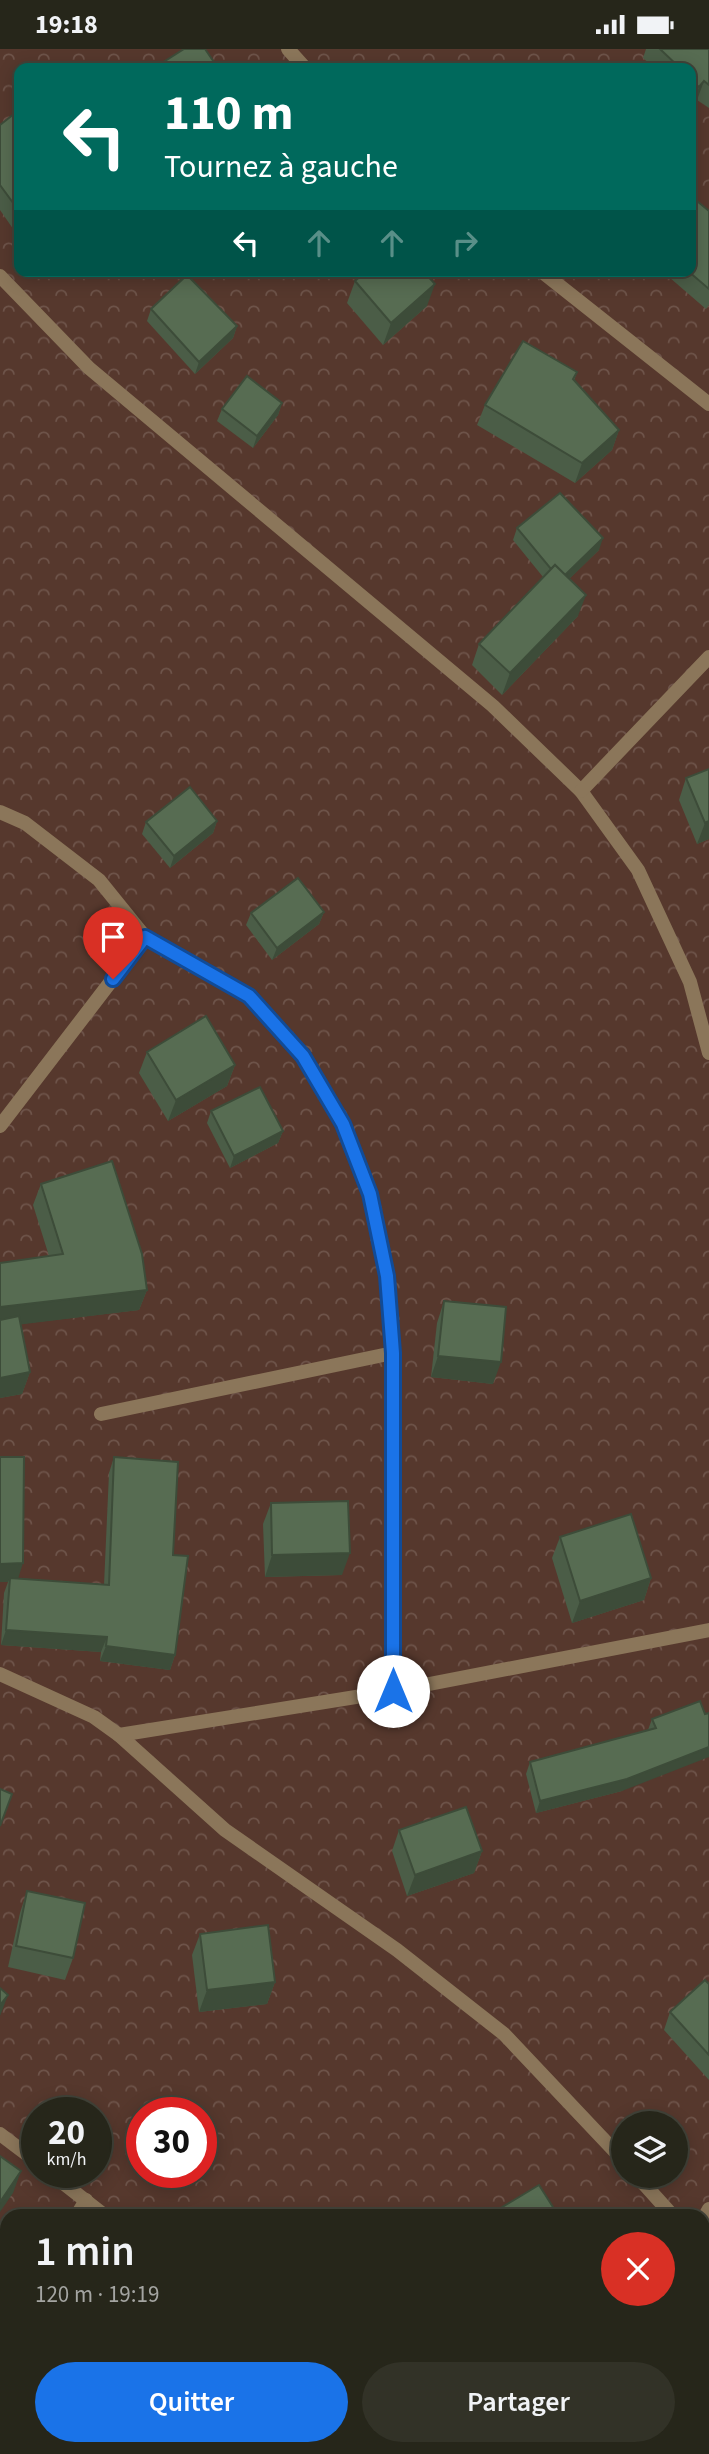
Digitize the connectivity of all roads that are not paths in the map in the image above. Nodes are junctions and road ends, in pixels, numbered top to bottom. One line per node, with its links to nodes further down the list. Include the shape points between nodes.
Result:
1 (288, 49): 2 (street)
2 (301, 63)
3 (0, 276): 7 (street, via 89,368 493,706)
4 (549, 277): 5 (street)
5 (709, 404)
6 (709, 657): 7 (street)
7 (581, 791): 10 (street, via 638,870 690,982)
8 (0, 812): 9 (street, via 24,823 99,880)
9 (145, 937): 11 (street); 12 (street, via 249,996 303,1056 343,1124 370,1194 387,1276)
10 (709, 1053)
11 (0, 1126)
12 (393, 1353): 13 (street); 16 (street)
13 (101, 1414)
14 (709, 1630): 16 (street)
15 (0, 1674): 17 (street, via 94,1717)
16 (393, 1691): 17 (street)
17 (119, 1735): 19 (street, via 225,1830 397,1950 504,2034)
18 (0, 2134): 20 (street)
19 (611, 2147)
20 (21, 2150)
21 (70, 2188): 23 (street)
22 (648, 2188): 26 (street)
23 (86, 2200): 24 (street); 25 (street)
24 (81, 2209)
25 (97, 2209)
26 (667, 2209)

